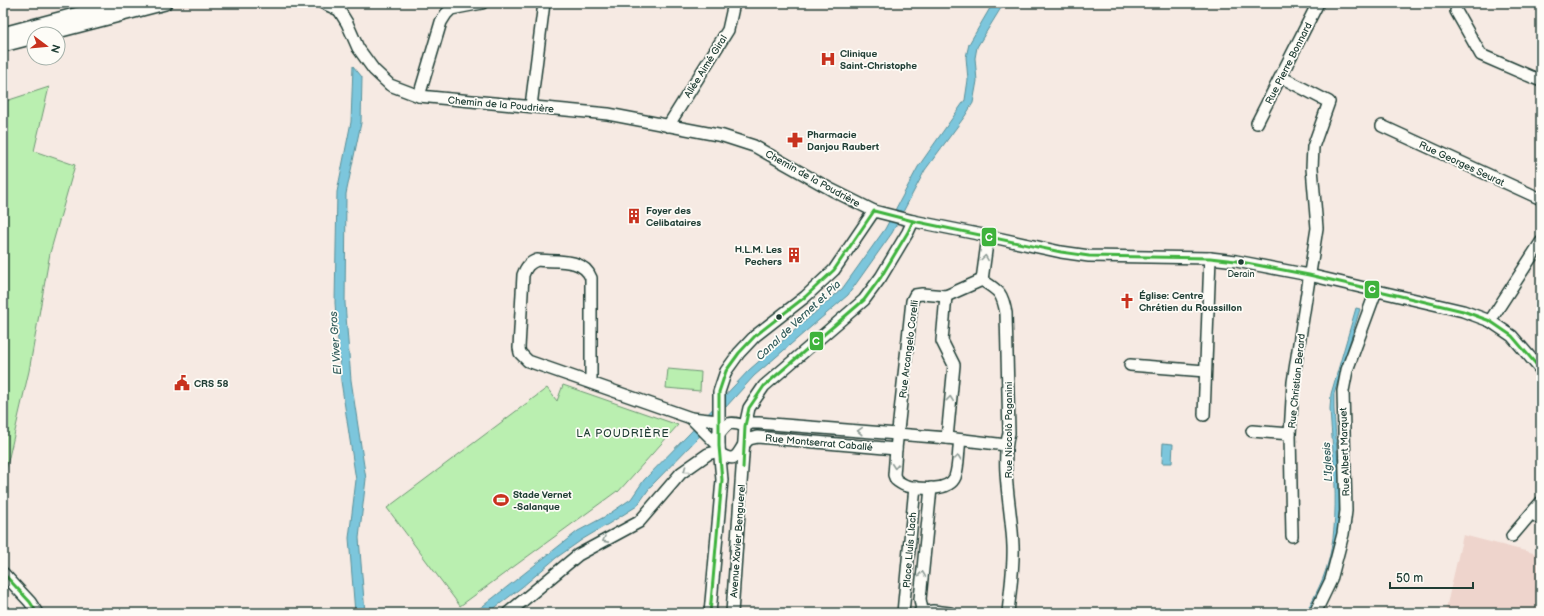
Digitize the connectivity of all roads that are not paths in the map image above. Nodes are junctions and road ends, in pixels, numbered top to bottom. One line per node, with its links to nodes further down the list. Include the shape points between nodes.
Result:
1 (130, 3): 11 (street)
2 (165, 3): 10 (street)
3 (324, 3): 8 (street, Chemin de la Poudrière)
4 (482, 3): 16 (street, via 451,9 446,14 441,22)
5 (544, 3): 17 (street)
6 (734, 3): 19 (street, Allée Aimé Giral, via 728,30)
7 (1318, 3): 14 (street, Rue Pierre Bonnard)
8 (338, 7): 16 (street, Chemin de la Poudrière, via 358,48 374,70 390,85)
9 (1456, 11): 15 (street, via 1481,55)
10 (66, 29)
11 (3, 34)
12 (26, 39): 13 (street)
13 (3, 45)
14 (1281, 77): 18 (street, Rue Pierre Bonnard); 27 (street, Rue Christian Berard, via 1329,102 1313,147 1312,168 1317,228)
15 (1541, 81)
16 (419, 96): 17 (street, Chemin de la Poudrière)
17 (531, 106): 19 (street, Chemin de la Poudrière, via 608,114)
18 (1257, 123)
19 (668, 126): 22 (street, Chemin de la Poudrière, via 723,136 754,146)
20 (1382, 126): 21 (street, Rue Georges Seurat)
21 (1541, 199)
22 (874, 211): 23 (street, Chemin de la Poudrière); 38 (street, Avenue Xavier Benguerel, via 834,270 805,297 755,336 726,370 719,392)
23 (913, 221): 24 (street, Chemin de la Poudrière); 39 (street, Avenue Xavier Benguerel, via 881,277 864,300 764,386 749,408)
24 (988, 236): 26 (street, Chemin de la Poudrière, via 1089,256); 28 (street, one-way to 24)
25 (1541, 242): 31 (street)
26 (1210, 258): 27 (street, Chemin de la Poudrière); 34 (street)
27 (1309, 275): 29 (street, Chemin de la Poudrière); 42 (street, Rue Christian Berard, via 1293,382)
28 (982, 280): 30 (street, Rue Arcangelo Corelli); 46 (street, Rue Niccolò Paganini, via 998,290 1006,312 1009,433)
29 (1376, 291): 31 (street, Chemin de la Poudrière); 63 (street, Rue Albert Marquet, via 1347,370 1343,391 1346,511 1331,580)
30 (946, 296): 41 (street, Rue Arcangelo Corelli, via 915,295 912,301); 43 (street, one-way to 30, via 954,365 942,341)
31 (1490, 320): 33 (street, Chemin de la Poudrière, via 1512,336)
32 (1130, 365): 34 (street)
33 (1541, 370)
34 (1205, 371): 36 (street)
35 (591, 382): 35 (street, via 591,278 588,272 576,263 537,260 531,262 523,275 520,353 528,361); 37 (street)
36 (1204, 416)
37 (691, 418): 38 (street); 47 (street)
38 (718, 422): 47 (street, Avenue Xavier Benguerel)
39 (745, 426): 41 (street, Rue Montserrat Caballé, one-way to 39, via 758,423); 45 (street, Avenue Xavier Benguerel); 47 (street, via 733,423 726,425)
40 (1252, 431): 42 (street)
41 (898, 434): 43 (street, Rue Montserrat Caballé); 48 (street, Rue Arcangelo Corelli)
42 (1290, 434): 52 (street, Rue Christian Berard)
43 (946, 438): 44 (street, Rue Montserrat Caballé)
44 (960, 440): 46 (street, Rue Montserrat Caballé); 50 (street, one-way to 44, via 952,482)
45 (744, 445): 47 (street, via 733,458 728,458); 48 (street, Rue Montserrat Caballé, via 748,440 757,437); 59 (street, Avenue Xavier Benguerel)
46 (1006, 445): 62 (street, Rue Niccolò Paganini, via 1014,547)
47 (719, 446): 57 (street, one-way to 57, via 680,473 640,522 578,555); 58 (street, Avenue Xavier Benguerel, via 722,480)
48 (896, 449): 49 (street, Rue Arcangelo Corelli, one-way to 49, via 896,480 905,486)
49 (915, 487): 50 (street); 60 (street, Place Lluís Llach)
50 (931, 488): 55 (street, Place Lluís Llach, one-way to 50, via 920,599)
51 (1539, 510): 53 (street)
52 (1292, 536)
53 (1512, 536)
54 (3, 573): 56 (street)
55 (922, 612): 61 (street)
56 (37, 613)
57 (508, 613)
58 (710, 613)
59 (732, 613)
60 (903, 613)
61 (950, 613)
62 (1007, 613)
63 (1315, 613)

